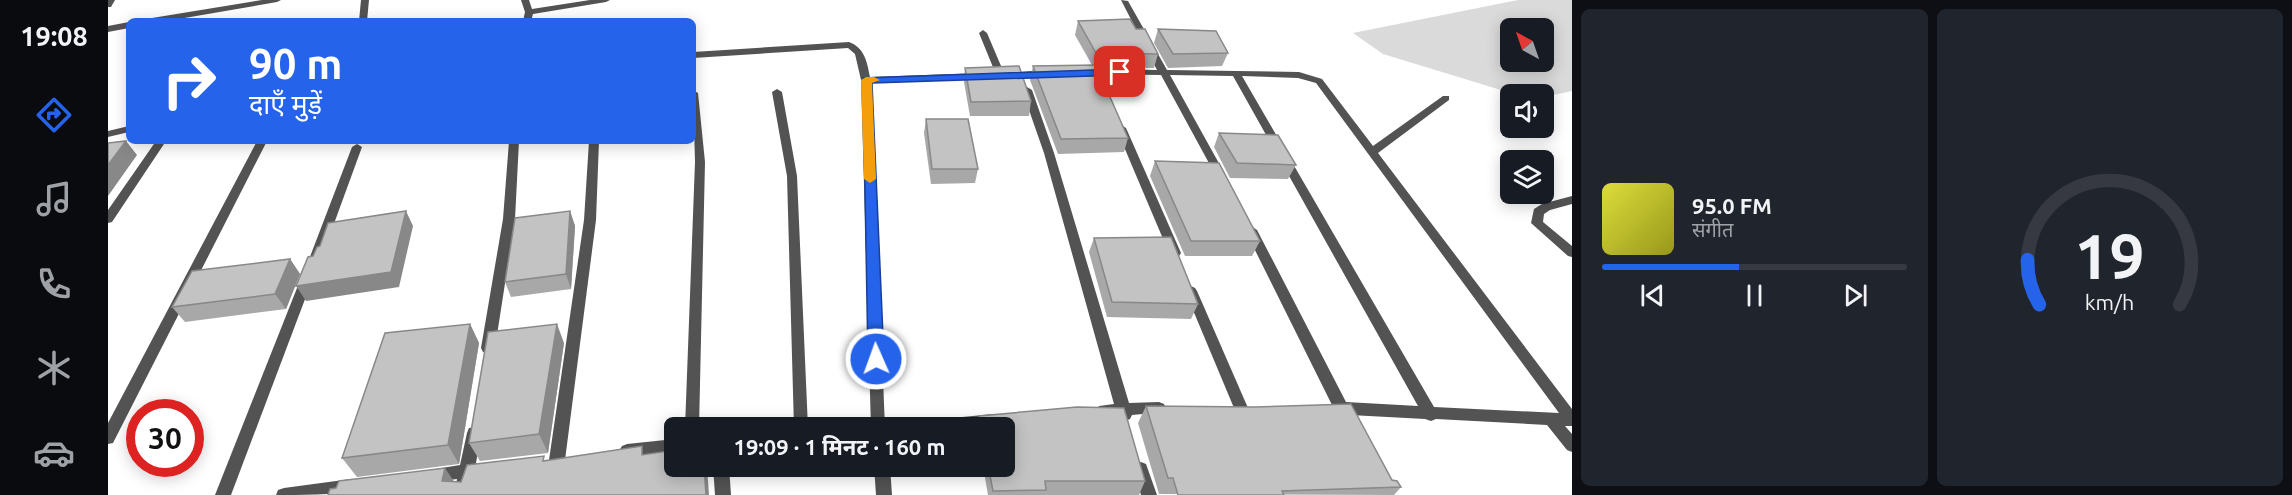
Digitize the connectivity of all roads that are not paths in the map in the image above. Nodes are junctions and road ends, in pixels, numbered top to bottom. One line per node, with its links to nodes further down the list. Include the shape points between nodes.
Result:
1 (111, 0): 8 (street)
2 (278, 0): 7 (street)
3 (365, 0): 12 (street)
4 (525, 0): 9 (street)
5 (606, 0): 9 (street)
6 (1124, 1): 17 (street)
7 (232, 3): 10 (street); 11 (street)
8 (108, 5)
9 (528, 17)
10 (165, 18)
11 (226, 18)
12 (363, 18)
13 (126, 26): 14 (street)
14 (108, 29)
15 (982, 33): 20 (street)
16 (696, 55): 21 (street, via 849,45 860,52)
17 (1165, 73): 18 (street); 19 (street, via 1099,77); 34 (street)
18 (1236, 73): 33 (street, via 1306,76 1319,81); 47 (street)
19 (1021, 74): 20 (street); 41 (street, via 1049,153)
20 (1000, 75): 21 (street)
21 (866, 80): 50 (street)
22 (777, 92): 49 (street, via 792,176)
23 (1446, 98): 33 (street)
24 (1114, 113): 43 (street)
25 (696, 123): 48 (street, via 700,162)
26 (126, 130): 27 (street)
27 (108, 134)
28 (159, 144): 36 (street)
29 (260, 144): 56 (street)
30 (514, 144): 40 (street, via 509,219)
31 (594, 144): 61 (street, via 590,220)
32 (357, 147): 68 (street)
33 (1372, 152): 52 (street)
34 (1226, 184)
35 (1572, 200): 39 (street, via 1538,212 1537,223)
36 (113, 204): 38 (street)
37 (1242, 214): 45 (street)
38 (108, 219)
39 (1572, 253)
40 (487, 356)
41 (1123, 408): 42 (street); 46 (street); 55 (street)
42 (1170, 408)
43 (1241, 408)
44 (1319, 408): 45 (street)
45 (1341, 408): 47 (street); 54 (street)
46 (1088, 411)
47 (1431, 415): 51 (street)
48 (692, 417)
49 (801, 417)
50 (878, 417)
51 (1551, 418): 52 (street); 57 (street)
52 (1572, 420)
53 (476, 425): 63 (street)
54 (1352, 427)
55 (1130, 430)
56 (108, 438)
57 (1572, 445)
58 (664, 447): 60 (street)
59 (1136, 452): 73 (street)
60 (616, 453)
61 (557, 460)
62 (490, 468): 63 (street)
63 (468, 471): 64 (street); 70 (street)
64 (421, 477)
65 (722, 477): 71 (street)
66 (883, 477): 72 (street)
67 (361, 484): 69 (street)
68 (223, 495)
69 (284, 495)
70 (462, 495)
71 (723, 495)
72 (884, 495)
73 (1149, 495)

